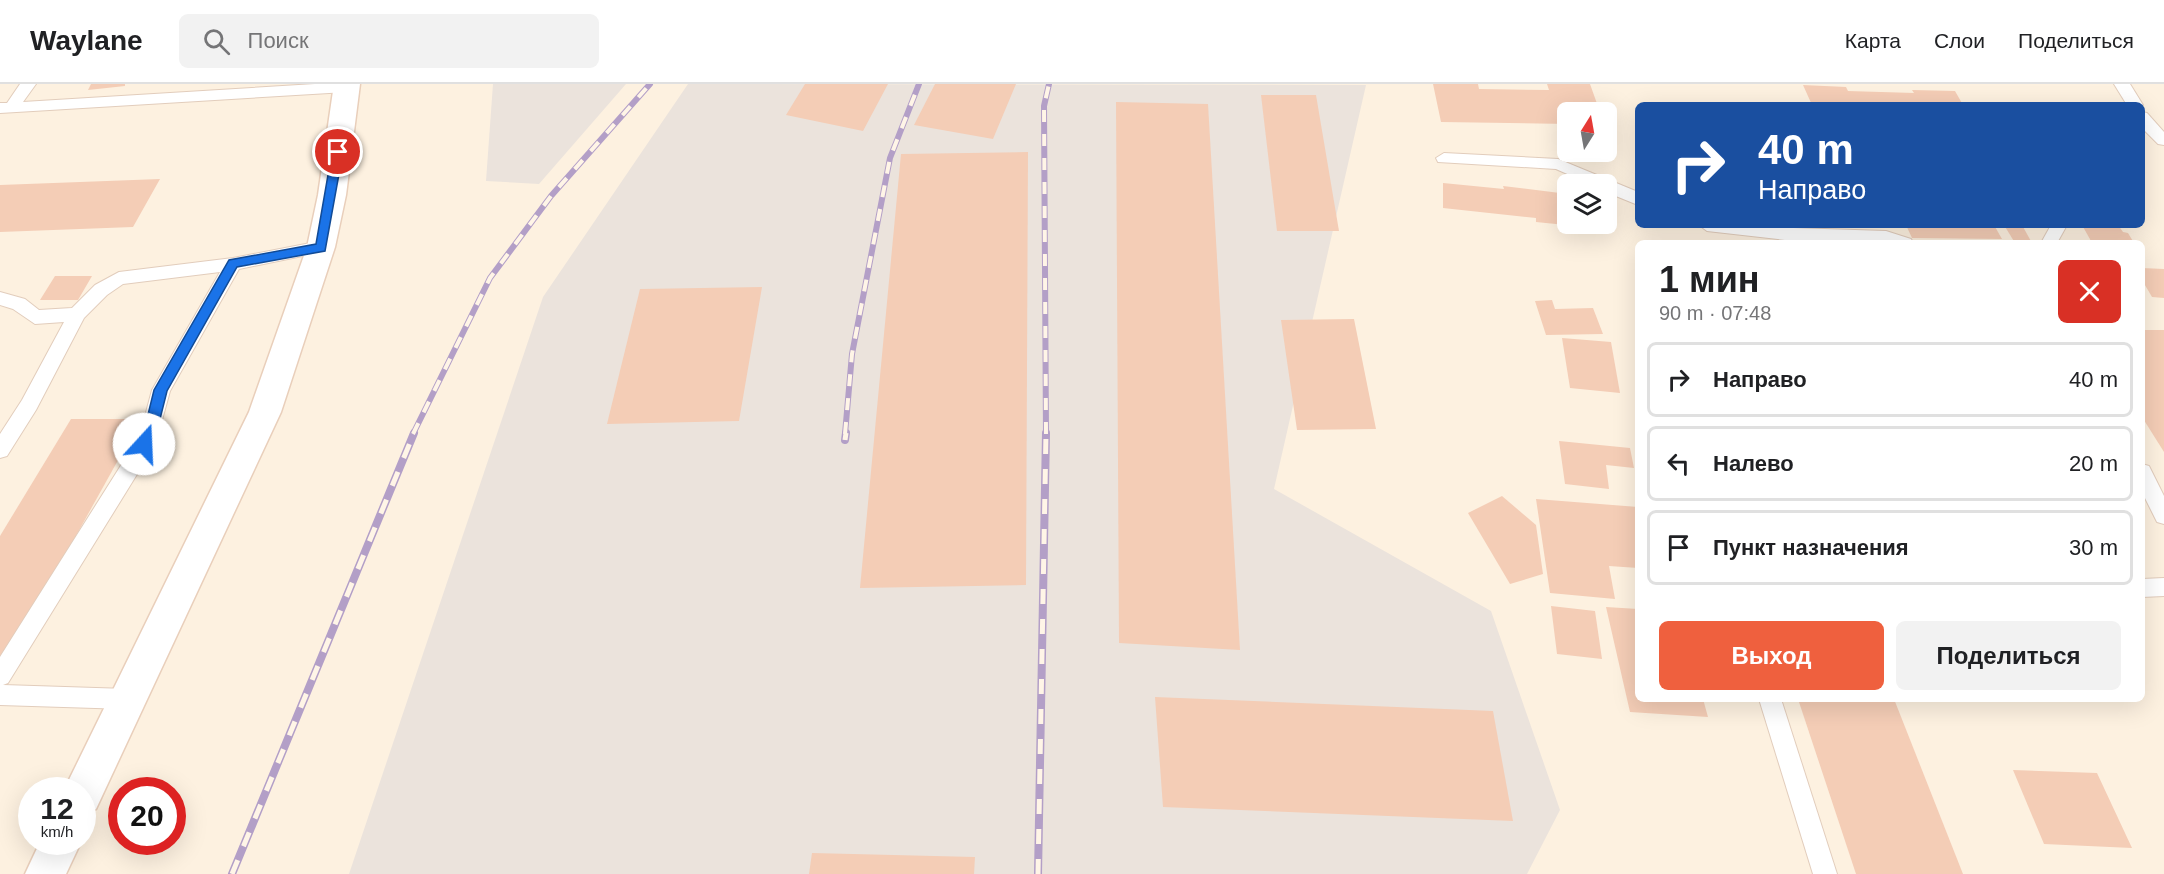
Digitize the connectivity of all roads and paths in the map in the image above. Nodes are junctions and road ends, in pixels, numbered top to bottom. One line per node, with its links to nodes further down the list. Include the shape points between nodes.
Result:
1 (28, 84): 5 (lane)
2 (2122, 84): 4 (lane)
3 (346, 86): 5 (lane); 13 (main road)
4 (2132, 102)
5 (6, 108)
6 (2145, 121): 7 (lane)
7 (2164, 140)
8 (1444, 158): 9 (lane, via 1558,164)
9 (1635, 198)
10 (1729, 228): 11 (lane, via 1765,233)
11 (1852, 230): 12 (lane)
12 (1896, 240)
13 (321, 248): 14 (lane); 25 (main road, via 266,411)
14 (233, 264): 16 (lane, via 119,278); 23 (lane, via 161,390 150,431 137,457)
15 (0, 298): 16 (lane, via 19,304 35,317)
16 (77, 314): 17 (lane)
17 (8, 426): 18 (lane)
18 (0, 450)
19 (2145, 477): 20 (lane)
20 (2164, 516)
21 (2164, 587): 22 (lane)
22 (2145, 588)
23 (0, 676)
24 (0, 695): 25 (lane)
25 (127, 699): 27 (main road)
26 (1771, 702): 30 (lane)
27 (90, 777)
28 (54, 855): 29 (main road)
29 (45, 874)
30 (1825, 874)

